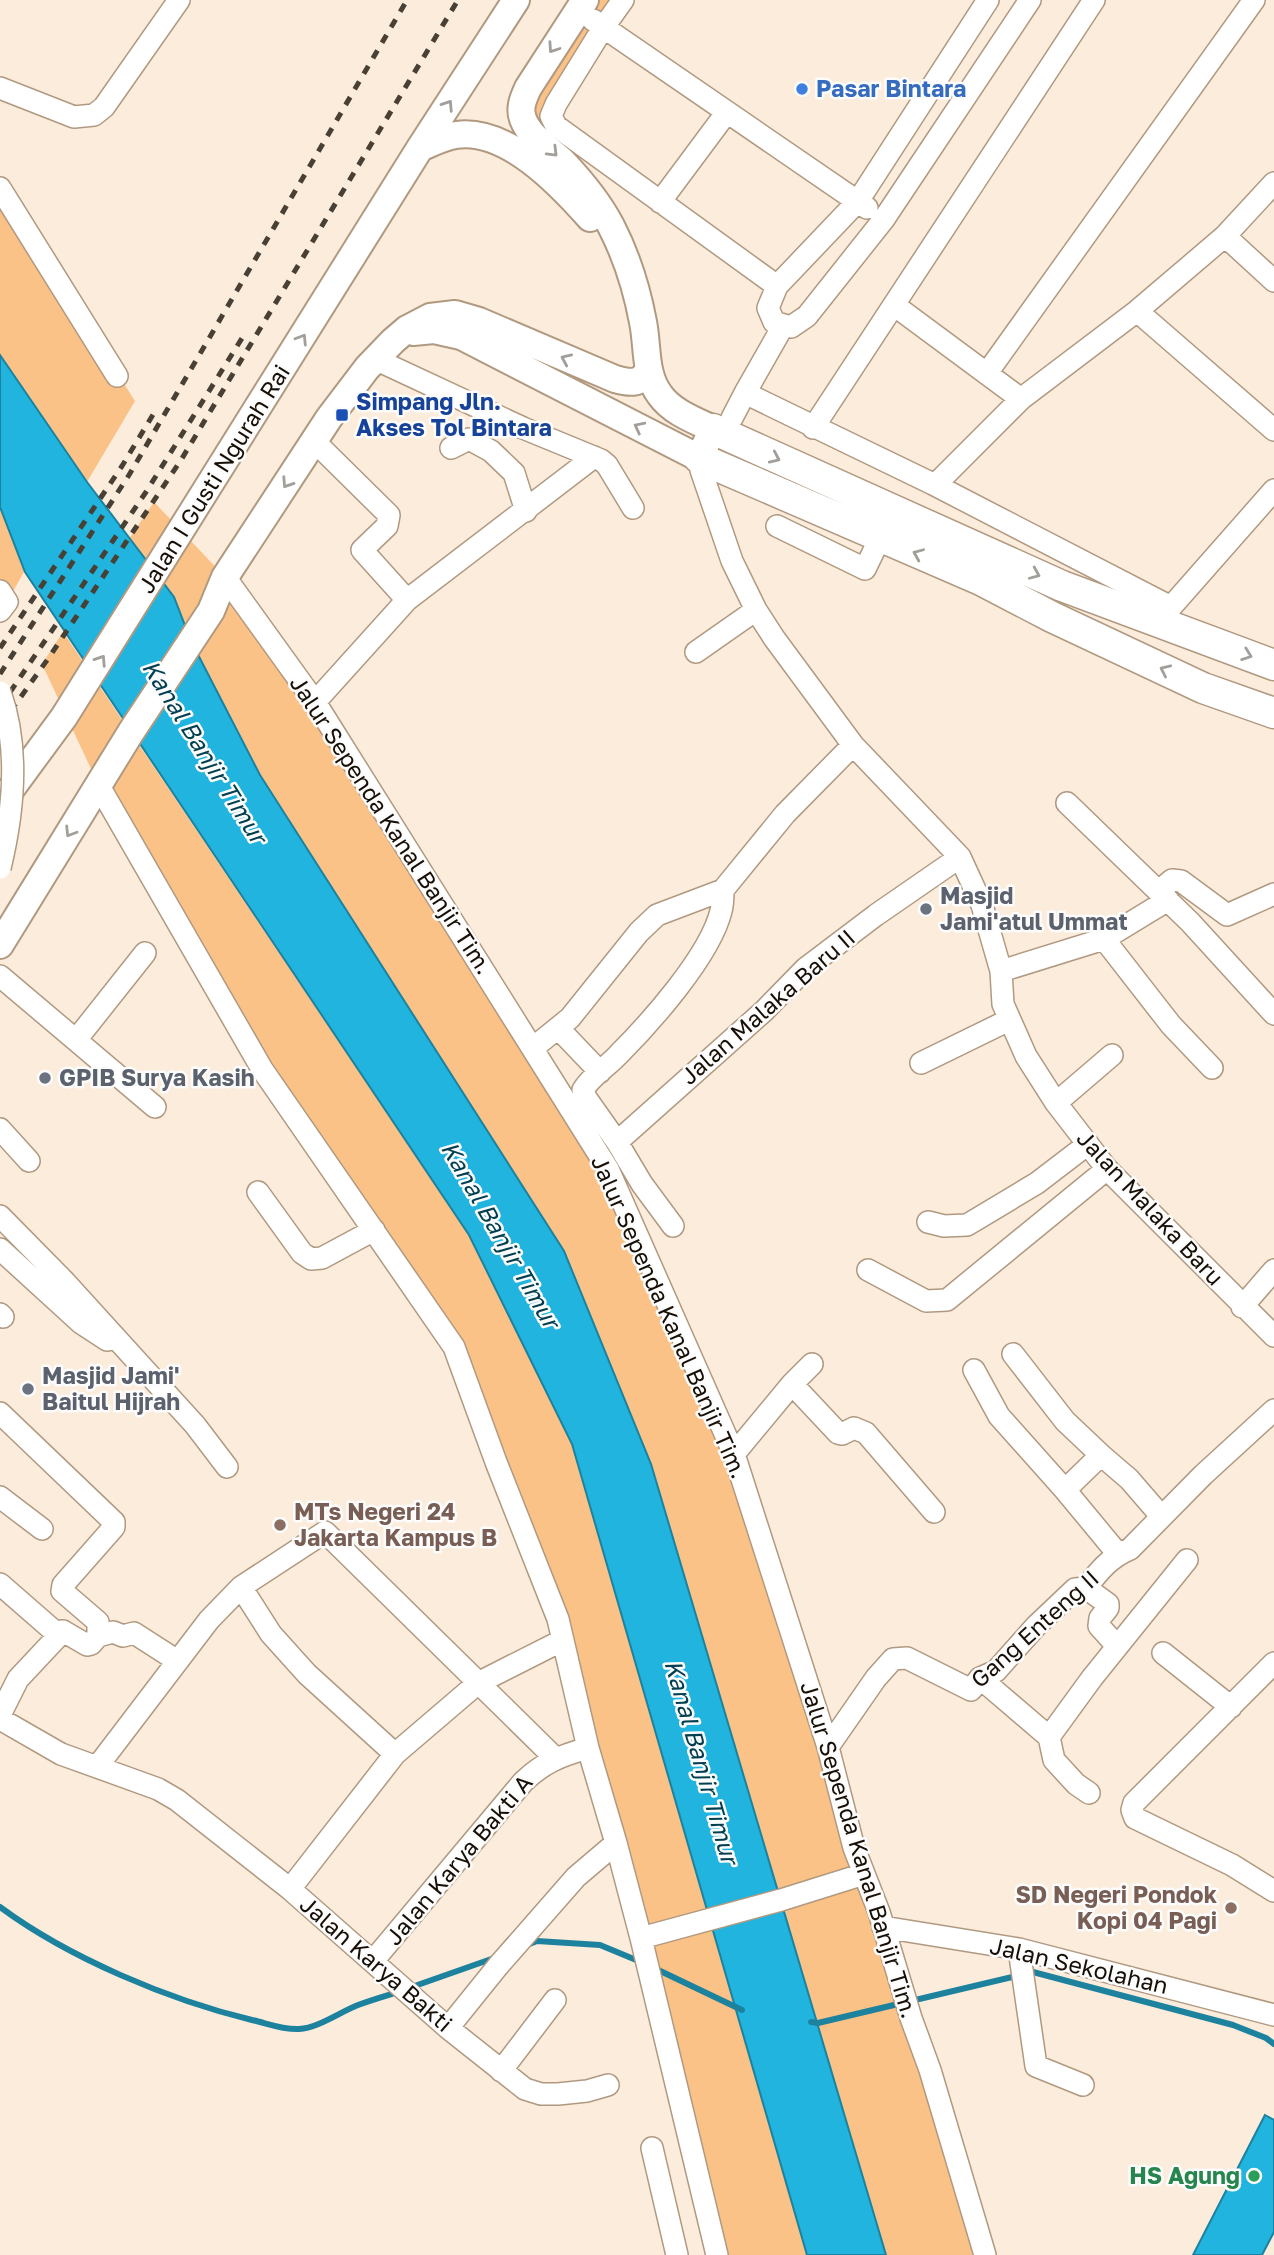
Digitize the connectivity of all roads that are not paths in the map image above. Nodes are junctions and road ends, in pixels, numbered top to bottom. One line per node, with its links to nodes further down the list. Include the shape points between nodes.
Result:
1 (179, 0): 12 (street, via 94,115 74,117)
2 (516, 0): 14 (main road, Jalan I Gusti Ngurah Rai, one-way to 2)
3 (622, 0): 11 (street)
4 (988, 0): 17 (street)
5 (1094, 0): 24 (street)
6 (1254, 0): 29 (street)
7 (1267, 0): 10 (street)
8 (1026, 2): 19 (street)
9 (578, 3): 11 (street); 23 (main road, one-way to 23, via 527,88 522,113 527,128 600,208 618,241)
10 (1274, 5)
11 (603, 28): 13 (street); 18 (street, via 551,116 556,126)
12 (0, 88)
13 (727, 112): 17 (street); 18 (street)
14 (421, 148): 23 (main road, via 458,134 475,135 528,159 603,235); 59 (main road, Jalan I Gusti Ngurah Rai, one-way to 14, via 64,717)
15 (1274, 183): 20 (street)
16 (0, 188): 30 (street)
17 (858, 201): 19 (street); 22 (street)
18 (660, 202): 22 (street)
19 (884, 219): 26 (street, via 807,316 791,327)
20 (1225, 236): 21 (street); 25 (street)
21 (1274, 281)
22 (777, 286): 26 (street, via 768,308 774,322)
23 (639, 305): 28 (main road)
24 (894, 305): 29 (street); 34 (street)
25 (1137, 311): 32 (street); 35 (street)
26 (783, 326): 31 (street)
27 (379, 354): 28 (main road, one-way to 27, via 639,381 615,379 479,321 446,314 414,324); 36 (main road); 38 (street, via 523,428); 39 (main road, one-way to 27, via 455,334 414,331)
28 (648, 370): 33 (main road, via 657,391 681,413)
29 (987, 373): 32 (street)
30 (117, 376)
31 (745, 393): 33 (street); 34 (street)
32 (1021, 399): 40 (street)
33 (722, 424): 39 (main road); 52 (highway, one-way to 52, via 1062,586)
34 (813, 428): 40 (street)
35 (1274, 430)
36 (314, 441): 46 (main road, one-way to 46); 48 (street, via 389,515 387,526 362,550)
37 (451, 448): 43 (street, via 469,439 491,451 514,474)
38 (593, 457): 42 (street, via 607,465); 43 (street)
39 (699, 458): 45 (highway); 49 (street, Jalan Malaka Baru, via 732,561)
40 (933, 484): 41 (street, via 1171,607)
41 (1274, 490)
42 (633, 508)
43 (526, 511): 48 (street)
44 (776, 526): 45 (street, via 864,569)
45 (880, 538): 55 (highway, one-way to 45, via 1203,688 982,580)
46 (225, 577): 54 (street, Jalur Sependa Kanal Banjir Tim.); 57 (main road, via 211,611)
47 (0, 591): 50 (street, via 7,602)
48 (407, 600): 54 (street)
49 (756, 610): 51 (street); 56 (street, Jalan Malaka Baru)
50 (0, 611)
51 (696, 652)
52 (1274, 665)
53 (0, 692): 61 (street, bridge, via 10,721 13,780 9,834)
54 (315, 702): 74 (street, Jalur Sependa Kanal Banjir Tim.)
55 (1274, 713)
56 (853, 745): 60 (street, Jalan Malaka Baru); 62 (street, via 785,814)
57 (103, 780): 66 (main road, one-way to 66); 90 (street, via 262,1069)
58 (1068, 803): 64 (street)
59 (0, 804)
60 (960, 857): 68 (street, Jalan Malaka Baru, via 982,905); 82 (street, Jalan Malaka Baru II, via 806,968)
61 (0, 867)
62 (723, 890): 72 (street, via 657,915); 78 (street, via 721,915 703,952 656,1015)
63 (1274, 894): 64 (street, via 1232,915 1181,881 1172,880)
64 (1163, 895): 65 (street); 70 (street)
65 (1104, 939): 68 (street); 77 (street, via 1171,1025)
66 (0, 945)
67 (145, 953): 73 (street)
68 (1001, 971): 71 (street, Jalan Malaka Baru)
69 (0, 976): 73 (street)
70 (1274, 1014)
71 (1009, 1020): 76 (street); 79 (street, Jalan Malaka Baru)
72 (558, 1028): 74 (street); 78 (street)
73 (76, 1040): 80 (street)
74 (533, 1048): 103 (street, Jalur Sependa Kanal Banjir Tim., via 608,1169)
75 (1112, 1055): 79 (street)
76 (921, 1063)
77 (1212, 1068)
78 (600, 1072): 82 (street, via 583,1090)
79 (1056, 1103): 83 (street, Jalan Malaka Baru)
80 (155, 1107)
81 (0, 1129): 84 (street)
82 (617, 1142): 89 (street)
83 (1088, 1144): 85 (street, Jalan Malaka Baru); 88 (street, via 1037,1183 967,1225)
84 (29, 1161)
85 (1107, 1169): 92 (street, via 947,1300 926,1301); 94 (street, Jalan Malaka Baru)
86 (258, 1192): 90 (street, via 311,1259 322,1258)
87 (0, 1216): 96 (street)
88 (928, 1222)
89 (673, 1226)
90 (374, 1230): 118 (street, via 454,1347)
91 (0, 1249): 96 (street, via 81,1323)
92 (868, 1270)
93 (1274, 1270): 94 (street)
94 (1242, 1307): 95 (street, Jalan Malaka Baru)
95 (1274, 1336)
96 (129, 1352): 105 (street)
97 (1013, 1354): 104 (street, via 1065,1422)
98 (812, 1364): 100 (street)
99 (974, 1370): 106 (street, via 999,1416)
100 (792, 1384): 103 (street); 108 (street, via 838,1433 854,1428 866,1433)
101 (1274, 1410): 109 (street, Gang Enteng II)
102 (0, 1413): 117 (street, via 114,1522 62,1588 98,1622)
103 (734, 1454): 128 (street, Jalur Sependa Kanal Banjir Tim.)
104 (1101, 1455): 106 (street); 109 (street)
105 (227, 1467)
106 (1065, 1490): 111 (street)
107 (0, 1497): 110 (street)
108 (934, 1512)
109 (1161, 1516): 111 (street, Gang Enteng II, via 1129,1549)
110 (42, 1529)
111 (1118, 1554): 115 (street, Gang Enteng II)
112 (1187, 1560): 119 (street)
113 (0, 1584): 116 (street, via 55,1632)
114 (242, 1587): 121 (street); 124 (street, via 325,1532); 130 (street, via 271,1634 307,1674)
115 (1086, 1588): 119 (street, via 1108,1604 1099,1626); 123 (street, Gang Enteng II, via 1075,1589 996,1671)
116 (63, 1631): 117 (street, via 87,1645); 126 (street, via 18,1679)
117 (98, 1636): 121 (street, via 134,1633)
118 (563, 1640): 124 (street, Jalan Karya Bakti); 129 (street)
119 (1117, 1646): 127 (street)
120 (1163, 1653): 125 (street)
121 (176, 1660): 132 (street)
122 (1274, 1663): 125 (street)
123 (980, 1678): 127 (street); 128 (street, Gang Enteng II, via 971,1690 907,1658 893,1659)
124 (478, 1683): 130 (street, Jalan Karya Bakti); 131 (street)
125 (1231, 1707): 137 (street, via 1134,1803 1132,1811 1135,1818)
126 (0, 1717): 132 (street, via 61,1754)
127 (1049, 1737): 133 (street, via 1054,1760)
128 (828, 1747): 135 (street, Jalur Sependa Kanal Banjir Tim., via 855,1848)
129 (587, 1748): 131 (street, Jalan Karya Bakti A); 134 (street)
130 (395, 1755): 136 (street, Jalan Karya Bakti)
131 (555, 1758): 140 (street, Jalan Karya Bakti A, via 523,1782)
132 (97, 1766): 136 (street, via 177,1800)
133 (1089, 1793)
134 (616, 1843): 139 (street); 144 (street, via 576,1877)
135 (855, 1877): 138 (street, Jalur Sependa Kanal Banjir Tim.); 139 (street)
136 (290, 1889): 140 (street, Jalan Karya Bakti)
137 (1274, 1891)
138 (883, 1927): 141 (street, Jalan Sekolahan); 151 (street, Jalur Sependa Kanal Banjir Tim.)
139 (650, 1936): 150 (street, via 652,1985)
140 (373, 1961): 144 (street, Jalan Karya Bakti)
141 (1022, 1968): 143 (street, Jalan Sekolahan); 147 (street, via 1036,2066)
142 (555, 2000): 145 (street)
143 (1274, 2015)
144 (448, 2028): 145 (street, Jalan Karya Bakti)
145 (501, 2071): 146 (street, Jalan Karya Bakti, via 525,2089 541,2094)
146 (608, 2085)
147 (1083, 2085)
148 (652, 2148): 149 (street)
149 (677, 2255)
150 (717, 2255)
151 (985, 2255)

